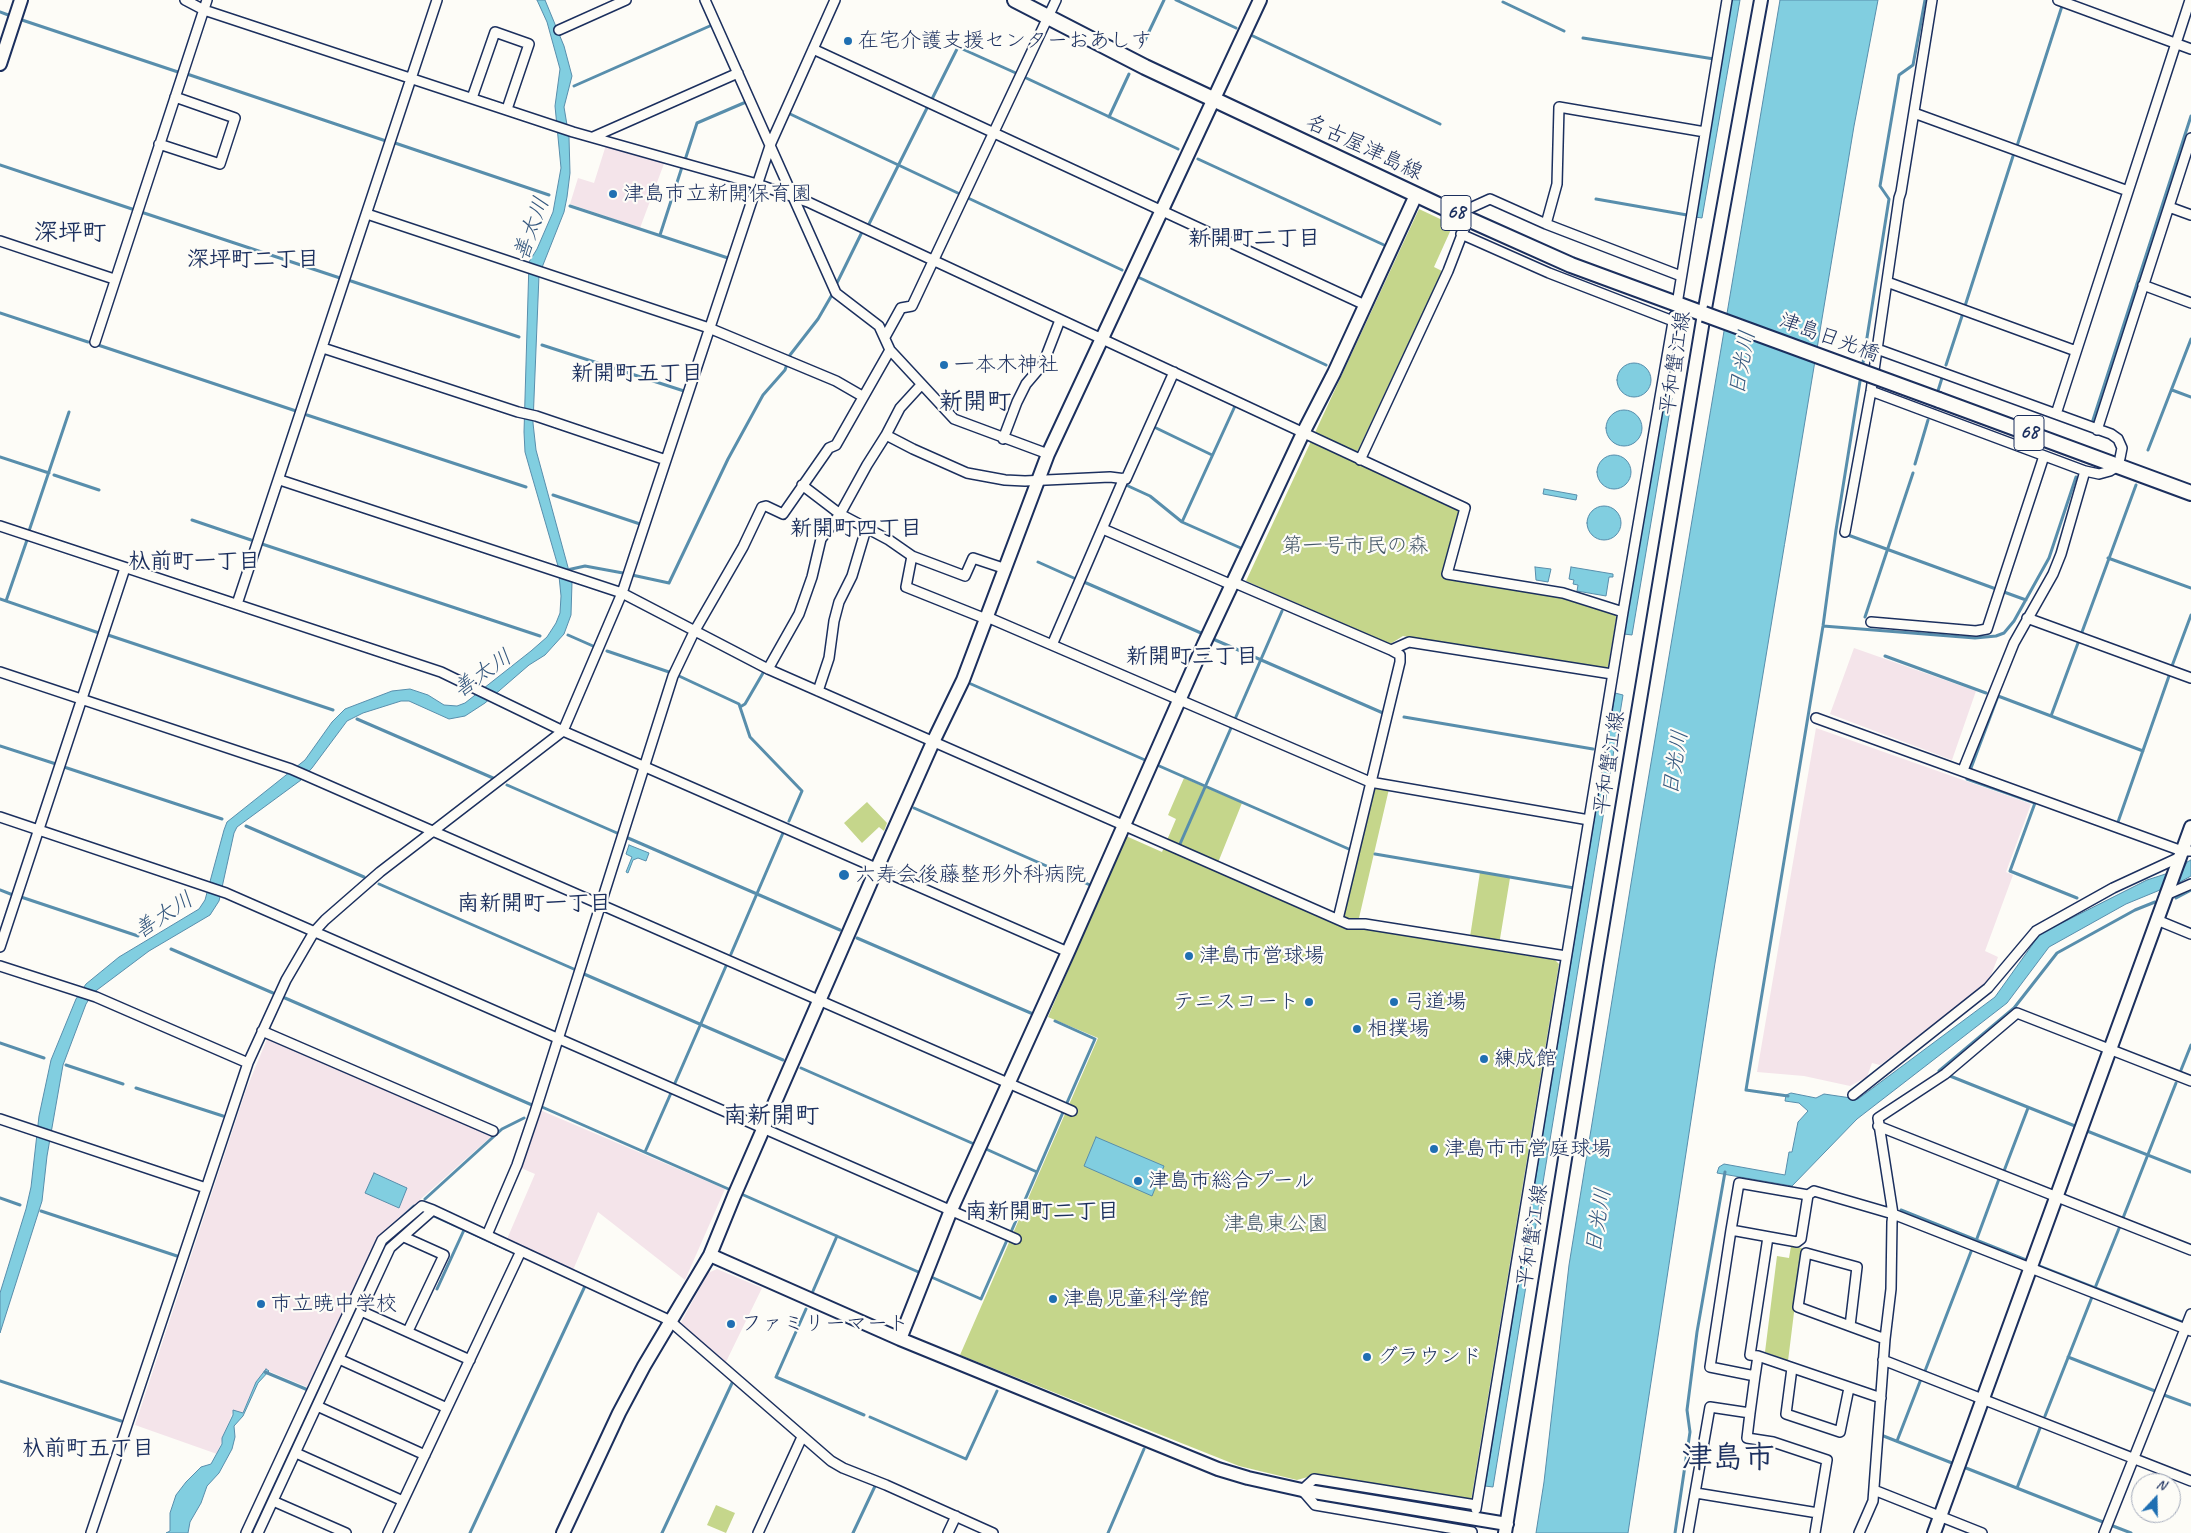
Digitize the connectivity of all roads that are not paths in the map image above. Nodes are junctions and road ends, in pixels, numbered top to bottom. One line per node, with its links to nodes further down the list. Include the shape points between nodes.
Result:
1 (21, 0): 22 (street)
2 (186, 0): 16 (street)
3 (207, 0): 16 (street)
4 (437, 0): 24 (street)
5 (626, 0): 18 (street)
6 (705, 0): 23 (street)
7 (835, 0): 20 (street)
8 (1015, 0): 17 (main road, 名古屋津島線 / 68)
9 (1056, 0): 17 (street)
10 (1260, 0): 27 (street)
11 (1727, 0): 30 (street)
12 (1761, 0): 56 (street, 平和蟹江線)
13 (1932, 0): 29 (street)
14 (2058, 0): 19 (street)
15 (2190, 0): 19 (street)
16 (204, 10): 24 (street); 25 (street)
17 (1048, 16): 27 (main road, 名古屋津島線 / 68); 31 (street)
18 (559, 30)
19 (2176, 44): 21 (street); 37 (street)
20 (813, 48): 31 (street); 34 (street)
21 (2191, 49)
22 (0, 64)
23 (738, 73): 32 (street); 34 (street)
24 (412, 78): 26 (street); 42 (street)
25 (175, 97): 35 (street); 35 (street, via 235,118 220,164)
26 (472, 98): 28 (street); 28 (street, via 495,32 529,44)
27 (1214, 99): 38 (main road, 名古屋津島線 / 68); 41 (street)
28 (507, 109): 32 (street)
29 (1914, 113): 37 (street); 51 (street)
30 (1705, 132): 45 (street, via 1559,107 1557,184); 49 (street)
31 (994, 133): 41 (street); 48 (street)
32 (593, 137): 36 (street)
33 (2191, 138): 40 (street)
34 (771, 143): 36 (street); 39 (street)
35 (159, 144): 50 (street)
36 (757, 184): 39 (street); 58 (street)
37 (2128, 191): 65 (street)
38 (1416, 195): 44 (main road, 名古屋津島線 / 68); 55 (street)
39 (793, 197): 48 (street); 59 (street, via 834,289 879,326)
40 (2169, 207): 43 (street); 52 (street)
41 (1161, 212): 55 (street); 60 (street)
42 (367, 214): 58 (street); 62 (street)
43 (2191, 215)
44 (1462, 216): 45 (street, via 1490,198); 46 (street); 56 (main road, 名古屋津島線 / 68, via 1571,265)
45 (1546, 224): 49 (street)
46 (1461, 234): 78 (street, via 1448,270); 97 (street, via 1549,273 1674,318)
47 (0, 241): 50 (street)
48 (934, 261): 57 (street); 59 (street, via 912,306 901,308)
49 (1681, 276): 53 (street)
50 (114, 279): 61 (street)
51 (1887, 282): 63 (street); 65 (street)
52 (2143, 285): 54 (street); 71 (street)
53 (1678, 298)
54 (2191, 303)
55 (1365, 305): 72 (street, via 1334,374)
56 (1704, 314): 79 (main road, 津島日光橋 / 68, bridge); 197 (street, 平和蟹江線)
57 (1060, 320): 60 (street); 74 (street, via 1043,364 1026,384 1017,402)
58 (709, 328): 69 (street, via 836,381); 77 (street)
59 (885, 337): 64 (street)
60 (1101, 339): 66 (street); 75 (street)
61 (95, 342)
62 (323, 348): 77 (street); 82 (street)
63 (1877, 348): 68 (street); 70 (street)
64 (890, 350): 67 (street); 69 (street)
65 (2076, 351): 70 (street)
66 (1174, 372): 72 (street); 81 (street)
67 (920, 384): 73 (street, via 900,408); 74 (street, via 954,419)
68 (1871, 392): 76 (street); 90 (street)
69 (862, 396): 84 (street, via 836,445 829,448)
70 (2056, 414): 71 (street)
71 (2097, 430): 79 (street, via 2118,439 2122,448)
72 (1302, 433): 78 (street); 94 (street)
73 (886, 435): 83 (street, via 967,473 1005,480); 86 (street)
74 (1004, 439): 75 (street)
75 (1048, 454): 83 (street)
76 (2044, 456): 80 (street); 100 (street, via 1987,629 1976,631)
77 (666, 460): 95 (street)
78 (1360, 460): 97 (street, via 1465,508 1447,574 1563,593)
79 (2118, 466): 80 (street, via 2099,474); 85 (main road, 68)
80 (2084, 471): 99 (street, via 2061,554)
81 (1124, 478): 83 (street); 89 (street)
82 (280, 480): 95 (street); 96 (street)
83 (1038, 480): 93 (street)
84 (802, 485): 86 (street); 101 (street, via 783,514 762,506 743,547)
85 (2191, 493)
86 (840, 514): 88 (street); 104 (street, via 821,540 799,614)
87 (0, 526): 92 (street)
88 (866, 529): 91 (street); 108 (street, via 852,576 839,602 830,658)
89 (1103, 529): 94 (street); 102 (street)
90 (1845, 532)
91 (912, 556): 93 (street, via 965,576 973,558); 98 (street, via 906,587)
92 (125, 568): 96 (street); 110 (street)
93 (1006, 569): 98 (street)
94 (1232, 584): 103 (street); 109 (street)
95 (622, 593): 101 (street); 112 (street)
96 (238, 604): 112 (street, via 441,672)
97 (1623, 612): 106 (street)
98 (987, 618): 102 (street); 113 (street, via 963,680)
99 (2027, 618): 107 (street); 115 (street)
100 (1871, 622)
101 (694, 632): 104 (street); 114 (street, via 673,676)
102 (1052, 645): 109 (street)
103 (1391, 650): 106 (street, via 1409,642); 116 (street, via 1400,655 1400,662)
104 (768, 669): 108 (street)
105 (0, 672): 110 (street)
106 (1612, 674): 118 (street)
107 (2191, 678)
108 (818, 691): 113 (street)
109 (1179, 699): 116 (street); 119 (street)
110 (82, 700): 121 (street); 122 (street, via 291,769)
111 (1816, 718): 115 (street)
112 (563, 731): 114 (street); 122 (street)
113 (933, 742): 119 (street); 124 (street)
114 (645, 766): 124 (street); 127 (street)
115 (1963, 770): 123 (street)
116 (1370, 782): 118 (street); 128 (street)
117 (0, 817): 121 (street)
118 (1589, 820): 134 (street)
119 (1123, 825): 128 (street); 133 (street)
120 (2191, 827): 123 (street)
121 (38, 830): 130 (street, via 206,885); 132 (street)
122 (434, 831): 127 (street); 130 (street, via 380,872)
123 (2183, 856): 126 (street); 143 (street, via 2112,888 2036,931 1988,988)
124 (877, 868): 133 (street); 136 (street)
125 (2191, 884): 126 (street)
126 (2167, 892): 129 (street)
127 (600, 904): 136 (street); 138 (street)
128 (1338, 919): 134 (street, via 1348,924)
129 (2157, 920): 131 (street); 139 (street)
130 (314, 932): 137 (street); 138 (street)
131 (2191, 934)
132 (0, 947)
133 (1068, 952): 142 (street)
134 (1566, 956): 189 (street, via 1476,1507 1314,1479)
135 (0, 966): 140 (street, via 96,997)
136 (820, 1001): 142 (street); 147 (street)
137 (262, 1031): 140 (street); 148 (street)
138 (558, 1038): 147 (street); 156 (street, via 517,1165)
139 (2110, 1050): 141 (street); 146 (street, via 2017,1013 1945,1074 1878,1118); 151 (street)
140 (248, 1063): 149 (street)
141 (2191, 1081)
142 (1009, 1083): 144 (street); 153 (street)
143 (1853, 1095)
144 (1072, 1111)
145 (0, 1119): 149 (street)
146 (1878, 1126): 151 (street); 154 (street)
147 (763, 1129): 153 (street); 162 (street)
148 (493, 1131)
149 (206, 1188): 199 (street)
150 (1808, 1195): 154 (street, via 1814,1191); 155 (street, via 1739,1183); 158 (street, via 1801,1239 1797,1242)
151 (2056, 1196): 160 (street); 163 (street)
152 (433, 1210): 156 (street); 157 (street); 200 (street, via 422,1206 382,1240)
153 (951, 1210): 159 (street); 170 (street)
154 (1893, 1214): 163 (street); 171 (street, via 1891,1289)
155 (1731, 1230): 158 (street); 177 (street, via 1710,1367)
156 (487, 1235): 161 (street)
157 (404, 1237): 164 (street, via 390,1248); 169 (street, via 444,1255)
158 (1768, 1237): 172 (street, via 1750,1355)
159 (1016, 1239)
160 (2191, 1250)
161 (521, 1251): 166 (street); 174 (street)
162 (710, 1255): 166 (street); 170 (street)
163 (2031, 1268): 168 (street); 180 (street)
164 (361, 1311): 169 (street); 173 (street)
165 (2191, 1314): 168 (street)
166 (671, 1322): 184 (street); 204 (street, via 619,1413)
167 (1850, 1326): 167 (street, via 1798,1307 1806,1254 1857,1267); 171 (street)
168 (2188, 1330): 187 (street)
169 (408, 1331): 174 (street)
170 (900, 1339): 189 (street, via 1218,1469)
171 (1884, 1339): 175 (street)
172 (1758, 1356): 176 (street); 177 (street)
173 (339, 1358): 181 (street); 182 (street)
174 (470, 1360): 182 (street)
175 (1883, 1360): 179 (street); 180 (street)
176 (1792, 1368): 178 (street); 178 (street, via 1786,1414 1840,1432)
177 (1755, 1376): 183 (street)
178 (1849, 1388): 179 (street)
179 (1881, 1398): 190 (street)
180 (1984, 1400): 187 (street); 196 (street)
181 (317, 1406): 185 (street); 186 (street)
182 (447, 1408): 186 (street)
183 (1750, 1413): 191 (street, via 1710,1407); 194 (street, via 1747,1438 1773,1442 1827,1460)
184 (802, 1437): 195 (street, via 843,1468); 205 (street)
185 (296, 1453): 192 (street); 193 (street)
186 (425, 1455): 193 (street)
187 (2133, 1458): 188 (street); 213 (street)
188 (2191, 1481)
189 (1302, 1490): 197 (street); 198 (street, via 1315,1505)
190 (1874, 1490): 196 (street); 210 (street)
191 (1696, 1493): 194 (street); 208 (street)
192 (273, 1501): 201 (street); 202 (street)
193 (403, 1501): 203 (street)
194 (1818, 1513): 209 (street)
195 (956, 1516): 206 (street); 207 (street)
196 (1940, 1516): 211 (street); 212 (street)
197 (1506, 1529)
198 (1472, 1531)
199 (91, 1533)
200 (246, 1533)
201 (258, 1533)
202 (346, 1533)
203 (388, 1533)
204 (563, 1533)
205 (758, 1533)
206 (948, 1533)
207 (993, 1533)
208 (1688, 1533)
209 (1815, 1533)
210 (1859, 1533)
211 (1934, 1533)
212 (1982, 1533)
213 (2104, 1533)

